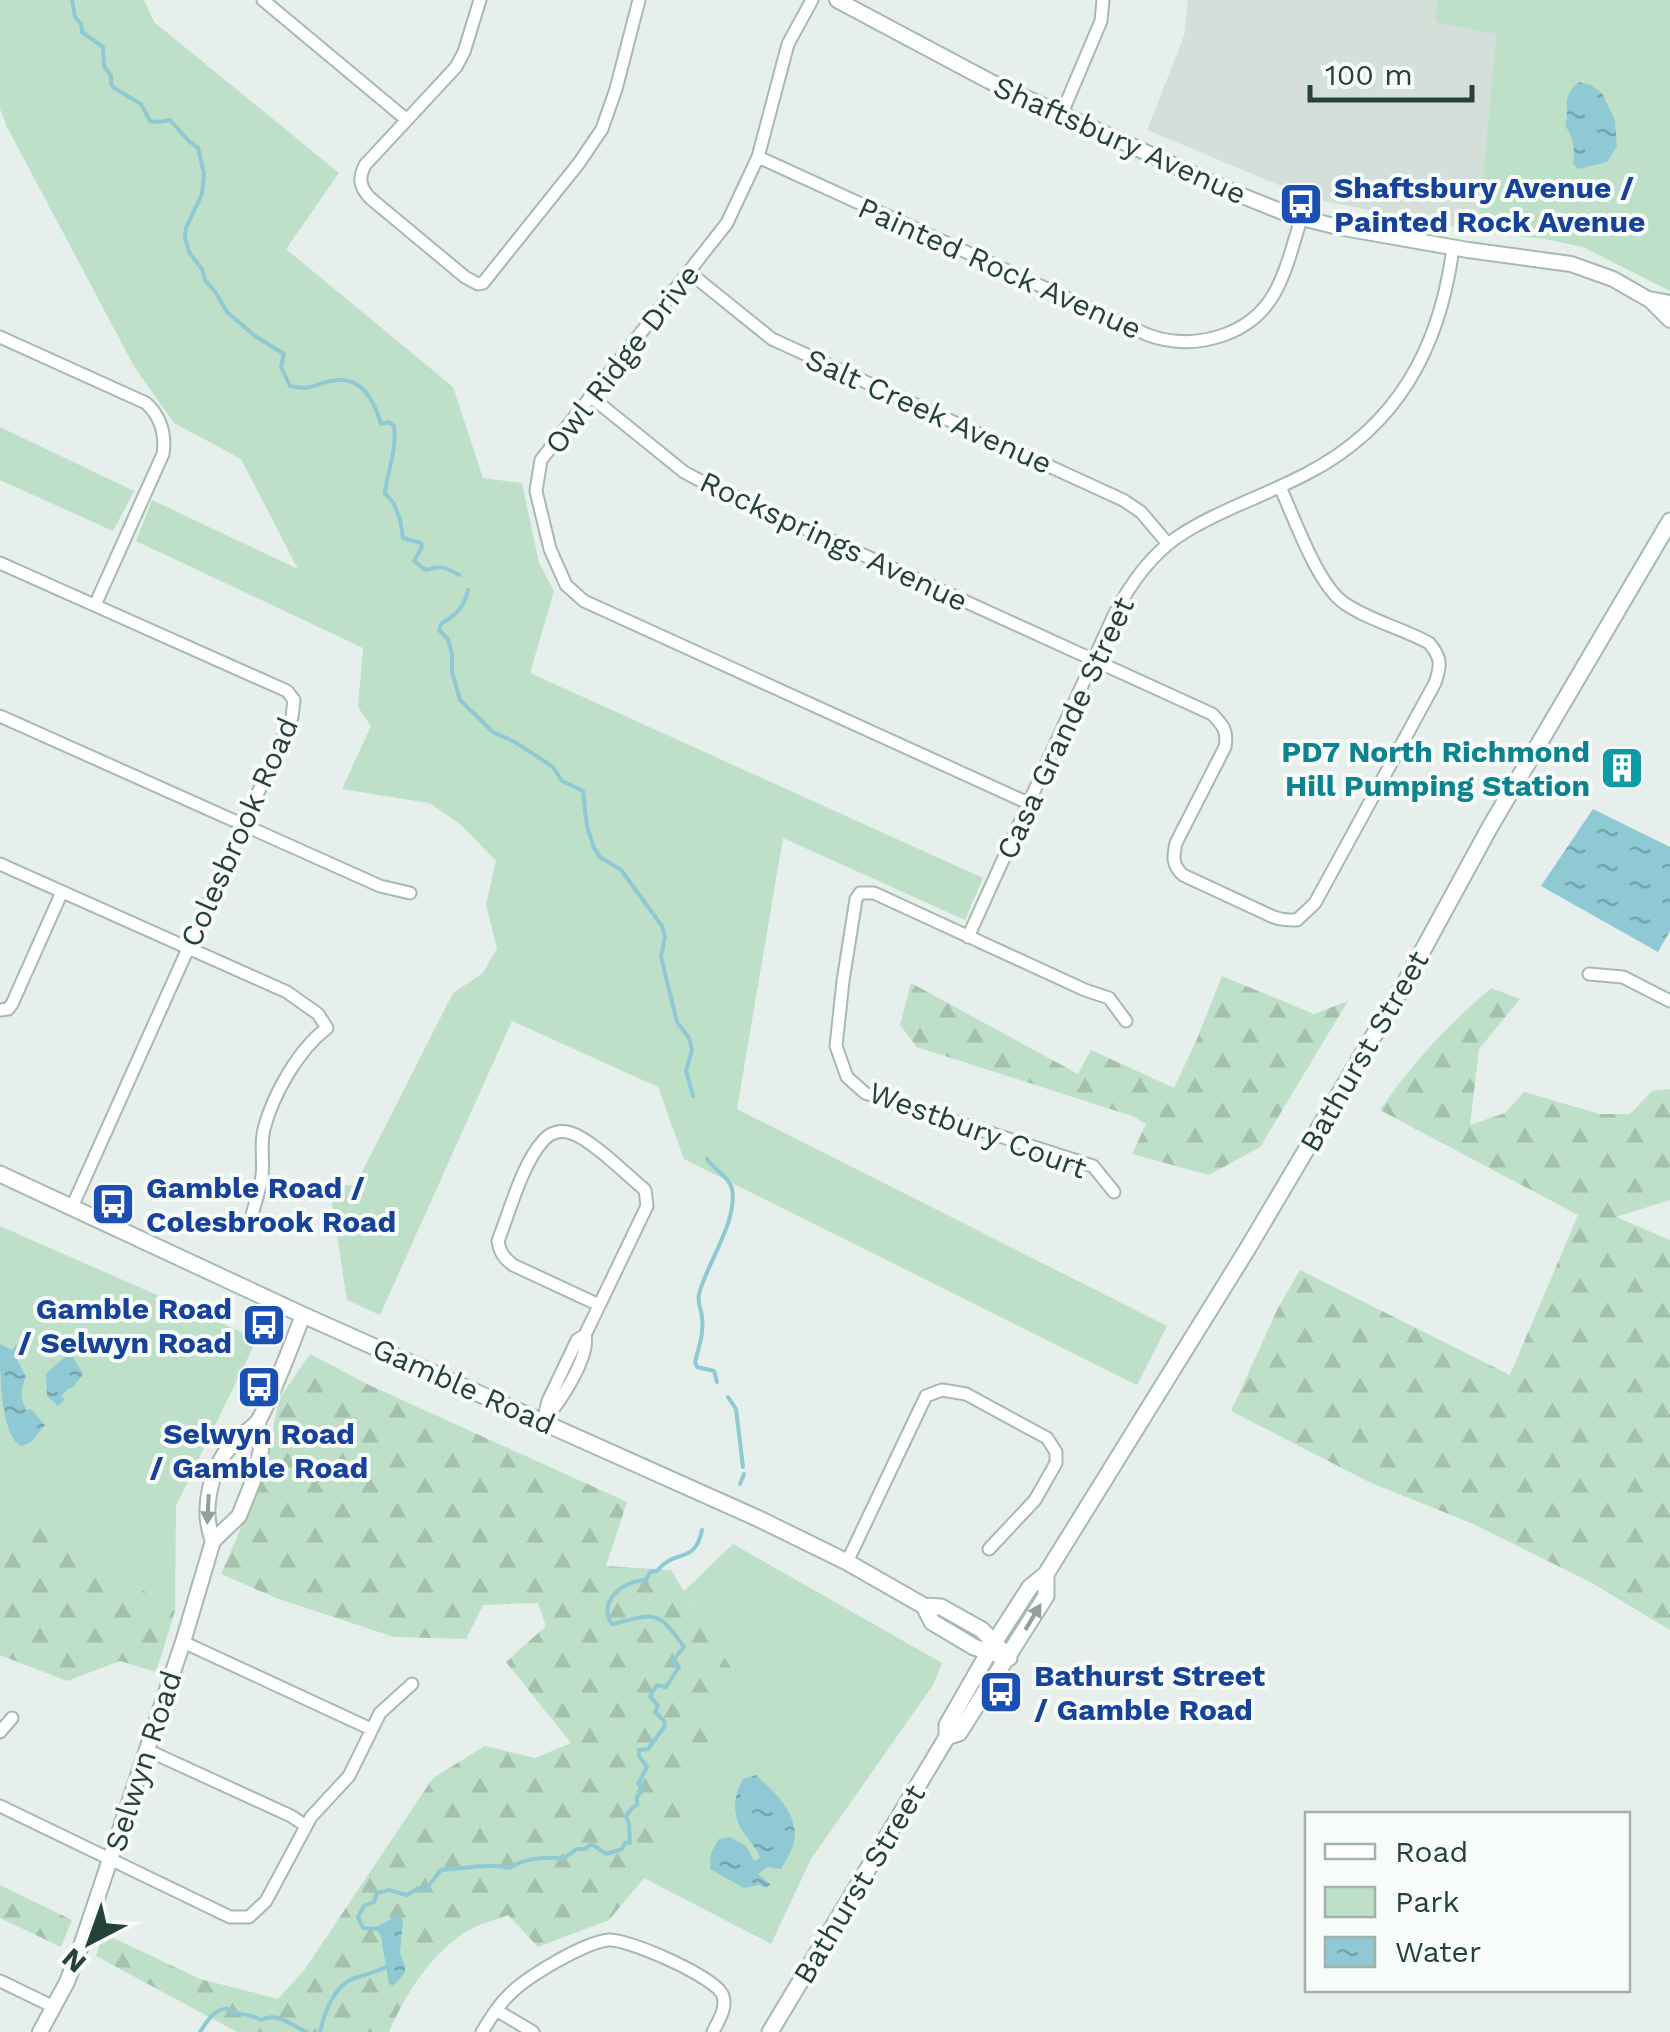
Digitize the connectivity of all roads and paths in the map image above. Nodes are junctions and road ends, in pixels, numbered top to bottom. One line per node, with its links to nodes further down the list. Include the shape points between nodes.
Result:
1 (262, 0): 8 (street)
2 (480, 0): 8 (street, via 456,67)
3 (639, 0): 8 (street, via 602,128 483,283 472,282 363,190 365,166)
4 (812, 0): 9 (street, Owl Ridge Drive, via 788,44)
5 (838, 0): 7 (street, Shaftsbury Avenue)
6 (1103, 0): 7 (street, via 1101,22)
7 (1062, 114): 10 (street, Shaftsbury Avenue)
8 (407, 120)
9 (758, 157): 10 (street, Painted Rock Avenue, via 1148,336 1177,342 1227,334 1262,309 1276,292); 12 (street, Owl Ridge Drive, via 727,223)
10 (1300, 219): 11 (street, Shaftsbury Avenue)
11 (1454, 248): 13 (street, Shaftsbury Avenue, via 1571,264); 18 (street, Casa Grande Street, via 1434,332 1403,390 1338,456)
12 (690, 273): 17 (street, Owl Ridge Drive); 20 (street, Salt Creek Avenue, via 772,339 1123,500)
13 (1648, 299): 14 (street, Shaftsbury Avenue); 15 (street, Shaftsbury Avenue)
14 (1670, 303)
15 (1670, 320)
16 (0, 337): 22 (street, via 146,403 159,420 163,454)
17 (590, 396): 23 (street, Rocksprings Avenue, via 697,479); 25 (street, Owl Ridge Drive, via 545,453 536,479 550,549 574,594)
18 (1280, 486): 20 (street, Casa Grande Street); 23 (street, Rocksprings Avenue, via 1332,592 1430,644 1441,662 1315,903 1298,920 1278,920 1176,869 1176,842 1225,748 1226,732 1212,714)
19 (1670, 520): 47 (main road, Bathurst Street, via 1366,1050)
20 (1168, 544): 23 (street, Casa Grande Street, via 1127,592)
21 (0, 562): 22 (street, Colesbrook Road)
22 (95, 605): 26 (street, Colesbrook Road, via 294,700)
23 (1094, 659): 25 (street, Casa Grande Street)
24 (0, 716): 26 (street)
25 (1028, 803): 30 (street, Casa Grande Street)
26 (244, 826): 29 (street); 31 (street, Colesbrook Road)
27 (0, 864): 28 (street)
28 (62, 892): 31 (street); 34 (street, via 12,1004)
29 (410, 894)
30 (968, 937): 35 (street, Westbury Court, via 1109,998); 37 (street, Westbury Court, via 874,893 860,893 836,1046 847,1077 865,1093 1093,1166)
31 (188, 949): 38 (street, Colesbrook Road); 39 (street, via 286,992 327,1028 302,1054 270,1114)
32 (1589, 974): 33 (street, via 1623,977)
33 (1670, 1001)
34 (0, 1010)
35 (1126, 1020)
36 (0, 1174): 38 (main road, Gamble Road)
37 (1114, 1192)
38 (72, 1206): 41 (main road, Gamble Road)
39 (252, 1216)
40 (599, 1305): 40 (street, via 647,1206 645,1190 584,1139 552,1134 541,1142 518,1189 500,1249 513,1266); 42 (street, via 571,1380)
41 (303, 1315): 42 (main road, Gamble Road); 43 (street, Selwyn Road)
42 (543, 1421): 46 (main road, Gamble Road)
43 (258, 1423): 44 (street, Selwyn Road, via 262,1450 254,1481 239,1516); 44 (street, Selwyn Road, one-way to 44, via 236,1440 212,1481 207,1526)
44 (213, 1541): 48 (street, Selwyn Road)
45 (989, 1549): 46 (street, via 1035,1500 1056,1452 1047,1438 966,1394 942,1390 926,1396)
46 (847, 1562): 49 (main road, Gamble Road, via 982,1630)
47 (1046, 1574): 49 (main road, Bathurst Street); 50 (main road, Bathurst Street, one-way to 47, via 1046,1596)
48 (183, 1642): 53 (street); 56 (street, Selwyn Road)
49 (992, 1648): 50 (main road, Gamble Road); 55 (main road, Bathurst Street, via 947,1725)
50 (1009, 1658): 55 (main road, Bathurst Street, via 959,1733)
51 (412, 1684): 53 (street)
52 (12, 1718): 54 (street)
53 (370, 1729): 58 (street, via 349,1776)
54 (0, 1732)
55 (947, 1737): 67 (main road, Bathurst Street)
56 (148, 1750): 58 (street); 59 (street, Selwyn Road)
57 (0, 1806): 59 (street)
58 (306, 1826): 59 (street, via 266,1901 249,1917 230,1917)
59 (111, 1859): 61 (street, Selwyn Road)
60 (0, 1982): 61 (street)
61 (54, 2007): 63 (street, Selwyn Road)
62 (496, 2010): 64 (street); 65 (street); 66 (street, via 510,1993 577,1949 620,1940 716,1985 724,2004)
63 (40, 2032)
64 (482, 2032)
65 (533, 2032)
66 (713, 2032)
67 (770, 2032)

